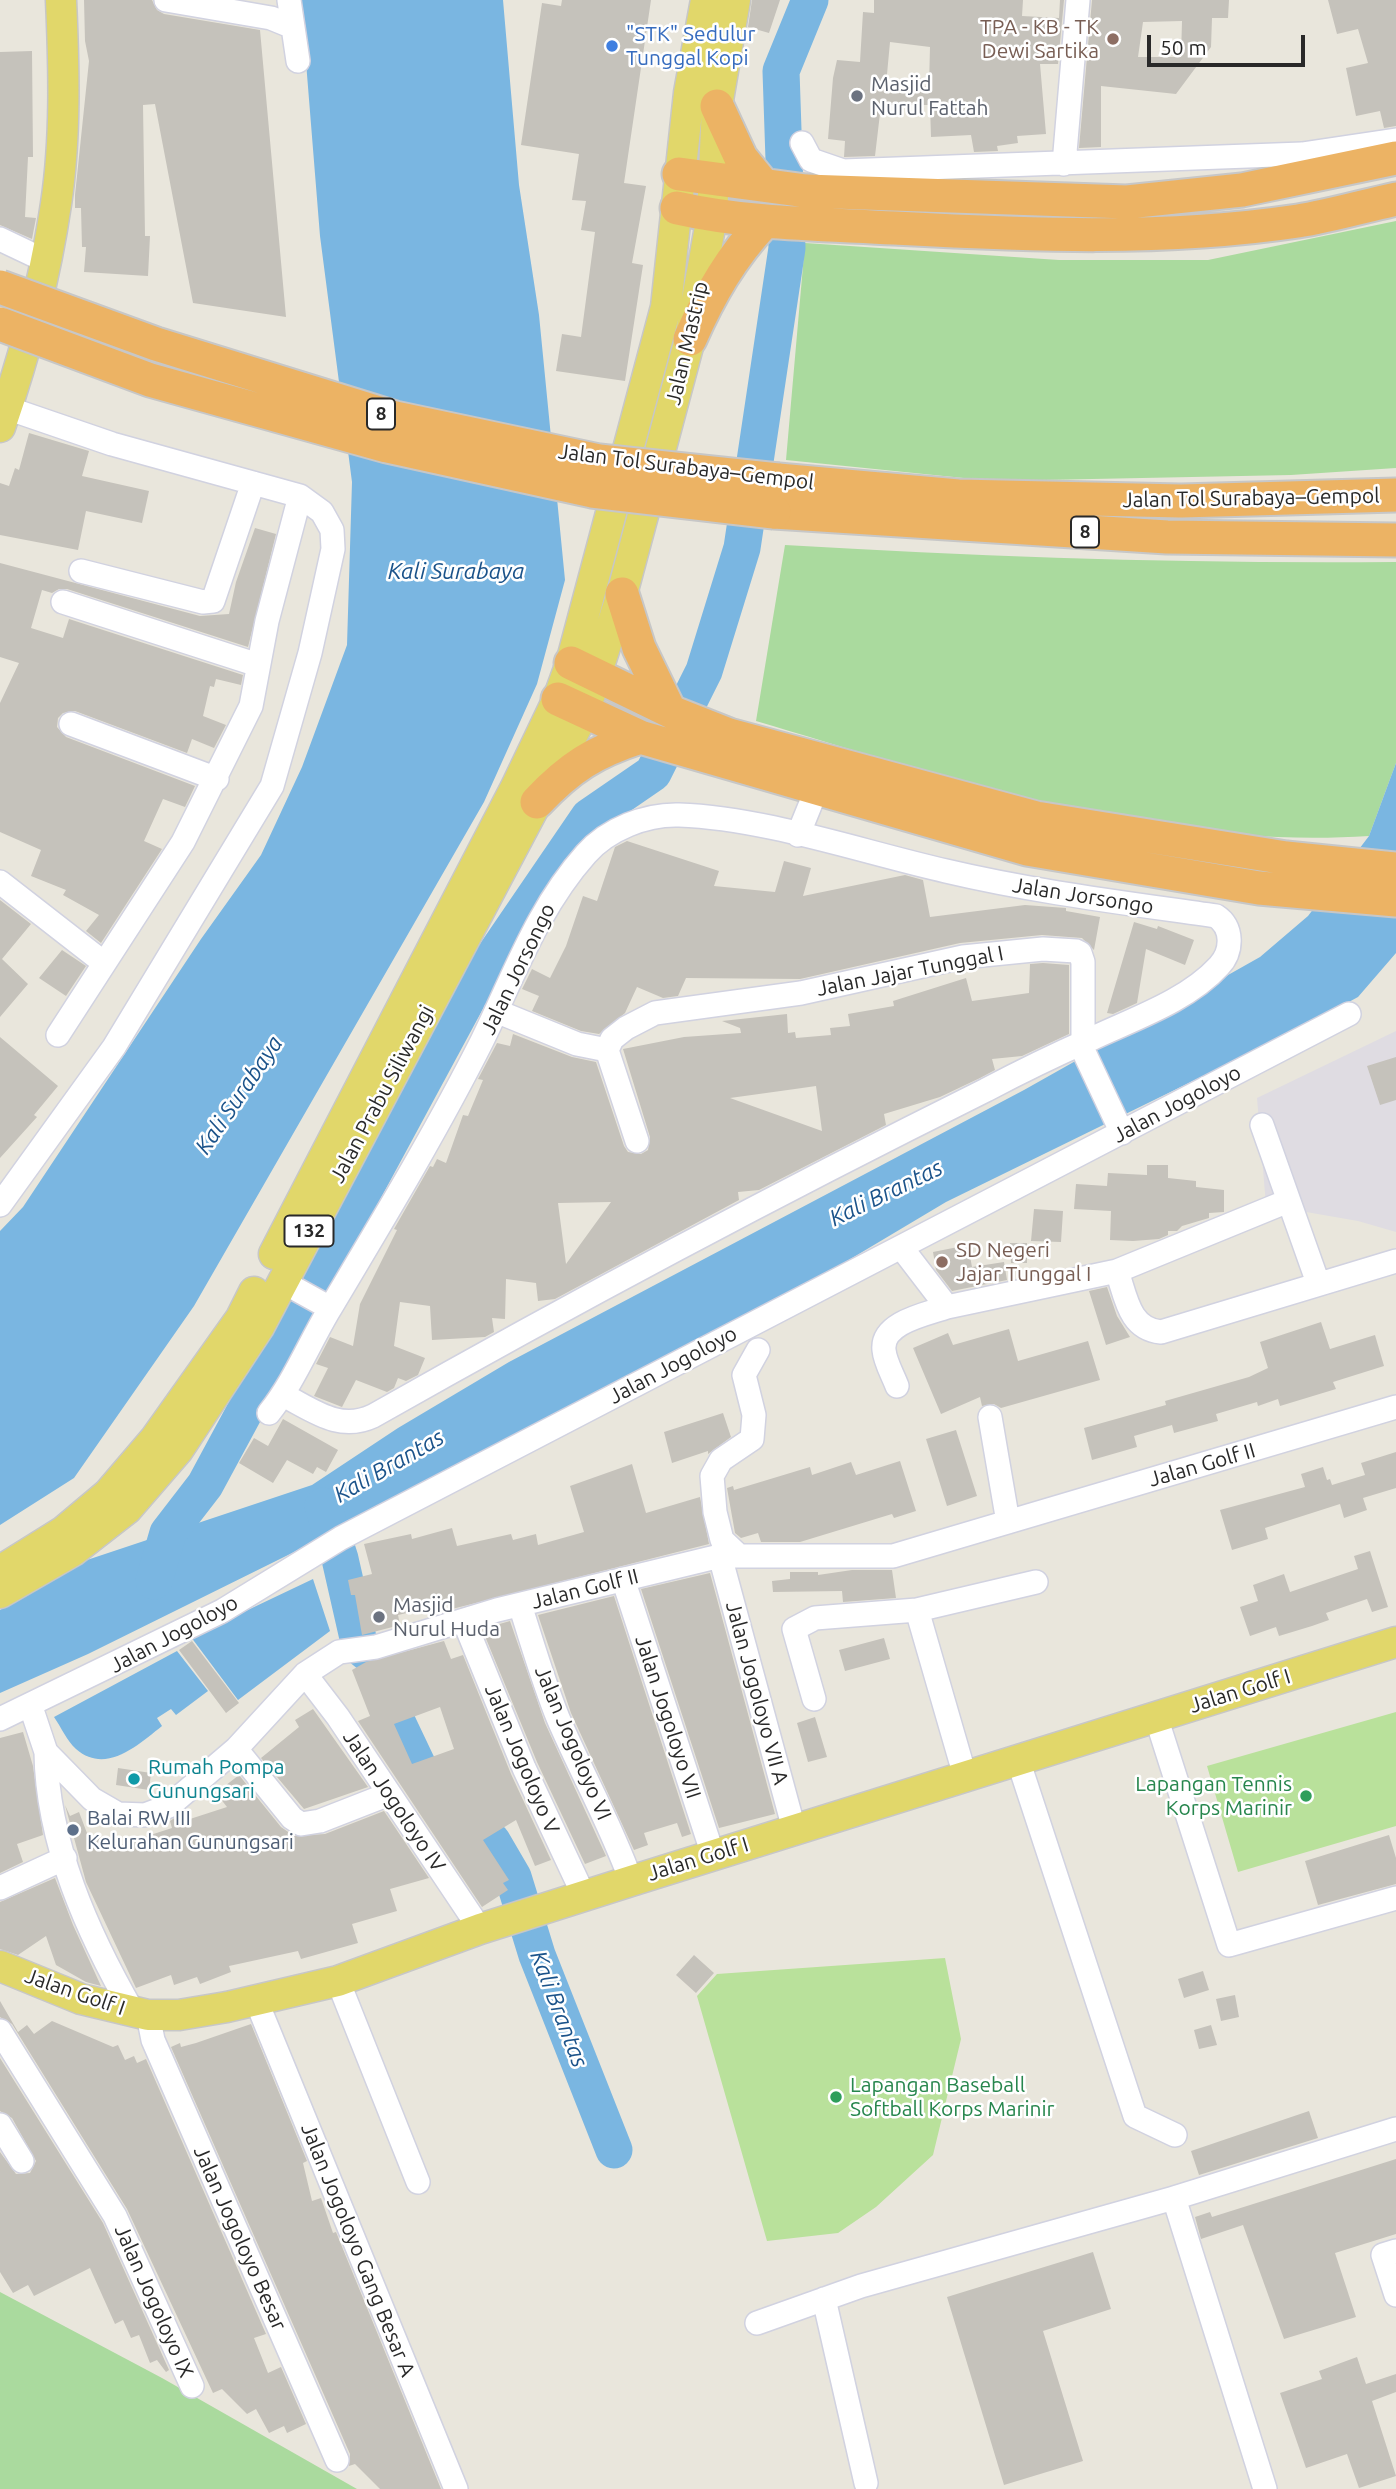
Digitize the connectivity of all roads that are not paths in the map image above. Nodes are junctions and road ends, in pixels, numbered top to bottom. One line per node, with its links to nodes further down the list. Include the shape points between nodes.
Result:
1 (61, 0): 24 (main road, via 57,201)
2 (166, 0): 7 (street, via 271,18)
3 (289, 0): 7 (street)
4 (706, 0): 14 (main road, Jalan Mastrip)
5 (735, 0): 9 (main road, Jalan Mastrip)
6 (1078, 0): 13 (street)
7 (293, 27): 8 (street)
8 (298, 61)
9 (717, 106): 15 (main road, Jalan Mastrip); 17 (highway, via 741,158)
10 (1396, 140): 13 (street, via 1302,154)
11 (802, 143): 16 (street, via 820,166)
12 (1396, 158): 16 (highway, via 1242,190 1127,202)
13 (1064, 164): 16 (street)
14 (679, 174): 15 (highway); 19 (main road, Jalan Mastrip)
15 (713, 179): 17 (highway); 21 (main road, Jalan Mastrip)
16 (978, 182): 20 (highway); 22 (highway)
17 (768, 186): 20 (highway)
18 (1396, 198): 22 (highway, via 1299,221 1175,233)
19 (677, 208): 21 (highway); 38 (main road, Jalan Mastrip, via 666,307 614,496)
20 (788, 214): 21 (highway); 22 (highway); 27 (highway, via 741,246 720,275)
21 (712, 216): 27 (main road, Jalan Mastrip)
22 (975, 232)
23 (0, 239): 24 (street)
24 (46, 261): 28 (main road)
25 (0, 287): 32 (highway, Jalan Tol Surabaya–Gempol / 8, bridge, via 156,344 395,418)
26 (0, 324): 32 (highway, Jalan Tol Surabaya–Gempol / 8, bridge, via 150,380 387,446 592,491)
27 (690, 339): 35 (main road, Jalan Mastrip)
28 (3, 418): 29 (street)
29 (254, 484): 31 (street); 34 (street, via 213,601)
30 (1396, 495): 32 (highway, Jalan Tol Surabaya–Gempol / 8, via 1181,501)
31 (300, 496): 37 (street); 61 (street, via 322,512 332,530 333,549 310,653 272,786 114,1047)
32 (776, 496): 33 (highway, Jalan Tol Surabaya–Gempol / 8, via 1167,537)
33 (1396, 540)
34 (81, 571)
35 (622, 594): 38 (main road, Jalan Mastrip); 40 (highway, via 639,648)
36 (63, 602): 37 (street)
37 (258, 665): 45 (street, via 251,706)
38 (584, 670): 39 (main road); 40 (highway)
39 (571, 706): 42 (highway); 46 (main road, Jalan Prabu Siliwangi / 132); 77 (main road, Jalan Prabu Siliwangi / 132, via 516,787 241,1318 155,1439 108,1494 64,1531)
40 (673, 712): 43 (highway)
41 (71, 723): 45 (street)
42 (646, 739): 43 (highway); 46 (highway, via 592,755)
43 (720, 747): 44 (highway)
44 (823, 774): 47 (street); 48 (highway, via 1036,818 1286,858); 50 (highway, via 1027,849 1259,888)
45 (217, 779): 51 (street, via 183,842)
46 (537, 802): 65 (main road, Jalan Prabu Siliwangi / 132)
47 (797, 835): 52 (street, Jalan Jorsongo, via 677,814 615,831 586,854 541,913); 55 (street, Jalan Jorsongo, via 1039,891 1216,916 1224,921 1229,951 1201,982)
48 (1396, 869)
49 (0, 882): 51 (street)
50 (1396, 900)
51 (104, 963): 54 (street)
52 (496, 1011): 56 (street, via 577,1044); 67 (street, Jalan Jorsongo, via 422,1150)
53 (1349, 1014): 58 (street, Jalan Jogoloyo)
54 (58, 1035)
55 (1083, 1046): 56 (street, Jalan Jajar Tunggal I, via 1083,957 1076,951 1043,949 963,957 801,993 655,1013 626,1028); 58 (street, Jalan Jajar Tunggal I); 71 (street, via 984,1090 496,1346 360,1423 334,1422)
56 (607, 1049): 59 (street)
57 (1262, 1125): 60 (street)
58 (1120, 1128): 62 (street, Jalan Jogoloyo)
59 (637, 1141)
60 (1288, 1201): 64 (street); 66 (street)
61 (0, 1205)
62 (901, 1247): 68 (street); 87 (street, Jalan Jogoloyo, via 332,1542 222,1611)
63 (1396, 1261): 66 (street)
64 (1117, 1271): 66 (street, via 1134,1319 1146,1330 1161,1332); 68 (street)
65 (285, 1283): 67 (street); 80 (main road, Jalan Prabu Siliwangi / 132, via 156,1478 127,1509 73,1552)
66 (1318, 1283)
67 (328, 1307): 71 (street, Jalan Jorsongo)
68 (947, 1307): 70 (street, via 889,1332 884,1352)
69 (758, 1350): 76 (street, Jalan Jogoloyo VII A, via 744,1375 754,1415 752,1439 721,1460 712,1476 715,1512)
70 (897, 1386)
71 (283, 1395): 73 (street, Jalan Jorsongo)
72 (1396, 1408): 75 (street, Jalan Golf II)
73 (269, 1413)
74 (990, 1417): 75 (street)
75 (1008, 1522): 76 (street, Jalan Golf II, via 893,1556)
76 (729, 1555): 78 (street, Jalan Golf II); 95 (street, Jalan Jogoloyo VII A)
77 (0, 1571)
78 (623, 1579): 81 (street, Jalan Golf II); 96 (street, Jalan Jogoloyo VII)
79 (1036, 1582): 82 (street)
80 (0, 1593)
81 (520, 1605): 83 (street, Jalan Golf II); 98 (street, Jalan Jogoloyo VI, via 556,1714)
82 (917, 1610): 86 (street, via 815,1618 794,1629); 93 (street)
83 (464, 1621): 85 (street, Jalan Golf II, via 331,1655); 100 (street, Jalan Jogoloyo V, via 524,1769)
84 (1396, 1642): 89 (main road, Jalan Golf I)
85 (305, 1674): 90 (street, Jalan Golf II); 94 (street, Jalan Jogoloyo IV)
86 (814, 1699)
87 (31, 1707): 88 (street, Jalan Jogoloyo); 91 (street, Jalan Golf II)
88 (1, 1716)
89 (1156, 1717): 92 (main road, Jalan Golf I); 101 (street, via 1229,1945)
90 (236, 1749): 91 (street, Jalan Golf II, via 169,1806 132,1817 105,1809); 94 (street, via 301,1824)
91 (46, 1752): 97 (street, Jalan Jogoloyo Besar, via 48,1794)
92 (1018, 1760): 93 (main road, Jalan Golf I); 110 (street, via 1135,2116)
93 (965, 1776): 95 (main road, Jalan Golf I)
94 (389, 1794): 102 (street, Jalan Jogoloyo IV)
95 (794, 1829): 96 (main road, Jalan Golf I)
96 (713, 1855): 98 (main road, Jalan Golf I)
97 (65, 1858): 99 (street); 106 (street, Jalan Jogoloyo Besar, via 106,1964)
98 (631, 1881): 100 (main road, Jalan Golf I)
99 (0, 1888)
100 (584, 1896): 102 (main road, Jalan Golf I)
101 (1396, 1898)
102 (480, 1929): 104 (main road, Jalan Golf I)
103 (0, 1966): 106 (main road, Jalan Golf I, via 81,1998)
104 (338, 1981): 105 (main road, Jalan Golf I); 112 (street)
105 (258, 2005): 106 (main road, Jalan Golf I, via 179,2015); 121 (street, Jalan Jogoloyo Gang Besar A)
106 (140, 2013): 119 (street, Jalan Jogoloyo Besar)
107 (0, 2031): 118 (street, Jalan Jogoloyo IX, via 115,2216)
108 (0, 2125): 111 (street)
109 (1396, 2129): 113 (street)
110 (1175, 2135)
111 (22, 2161)
112 (418, 2182)
113 (1174, 2198): 116 (street); 122 (street)
114 (1396, 2251): 115 (street, via 1383,2255)
115 (1396, 2295)
116 (824, 2299): 117 (street); 120 (street)
117 (757, 2323)
118 (192, 2386)
119 (337, 2460)
120 (866, 2483)
121 (456, 2489)
122 (1265, 2489)

